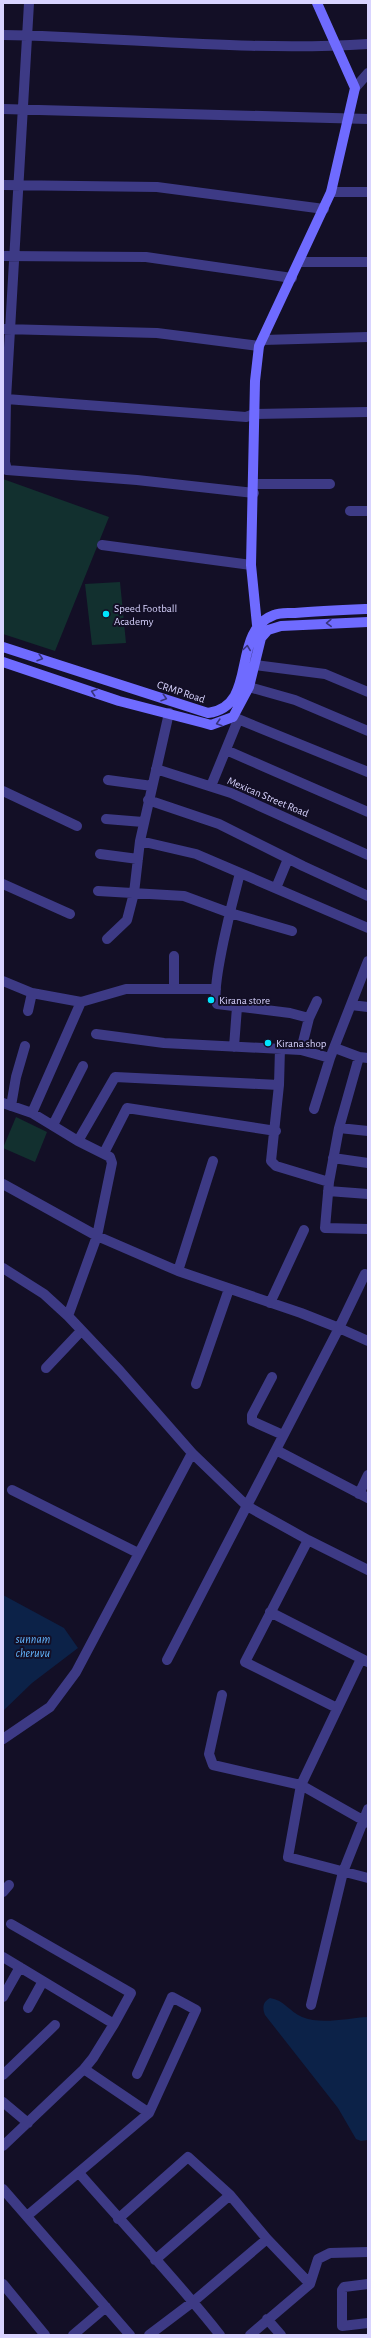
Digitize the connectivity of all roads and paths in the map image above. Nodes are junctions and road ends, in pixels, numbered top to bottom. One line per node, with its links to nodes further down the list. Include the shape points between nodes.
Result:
1 (29, 3): 4 (street)
2 (317, 3): 6 (main road)
3 (3, 35): 4 (street)
4 (27, 35): 6 (street, via 209,44); 10 (street)
5 (368, 44): 6 (street)
6 (336, 46): 8 (main road)
7 (368, 73): 8 (street)
8 (355, 88): 11 (main road)
9 (3, 109): 10 (street)
10 (23, 109): 11 (street); 14 (street)
11 (350, 118): 12 (street); 15 (main road)
12 (368, 119)
13 (3, 185): 14 (street)
14 (17, 185): 17 (street, via 157,187); 18 (street)
15 (331, 192): 16 (street); 17 (main road)
16 (368, 192)
17 (324, 209): 19 (main road)
18 (8, 256): 21 (street, via 146,257); 22 (street)
19 (300, 262): 20 (street); 21 (main road)
20 (368, 262)
21 (292, 278): 24 (main road)
22 (7, 329): 24 (street, via 158,334); 25 (street)
23 (368, 338): 24 (street)
24 (261, 343): 27 (main road)
25 (6, 399): 27 (street, via 246,416); 29 (street, via 7,470)
26 (368, 412): 27 (street)
27 (254, 414): 29 (main road)
28 (330, 484): 29 (street)
29 (254, 489): 33 (main road)
30 (350, 511): 31 (street)
31 (368, 511)
32 (102, 545): 33 (street)
33 (251, 565): 36 (main road)
34 (368, 609): 36 (main road, via 274,614)
35 (368, 622): 39 (main road, one-way to 39, via 281,626 268,630 261,638)
36 (257, 624): 37 (main road, CRMP Road, one-way to 36, via 208,713 218,712 231,700 240,683 249,639)
37 (3, 646)
38 (3, 662): 42 (main road, CRMP Road, one-way to 38, via 119,701)
39 (255, 665): 40 (main road); 41 (street, via 325,674)
40 (249, 687): 43 (main road); 44 (street, via 295,700)
41 (368, 692)
42 (169, 713): 43 (main road, CRMP Road, one-way to 42, via 211,725); 46 (street)
43 (236, 719): 45 (street); 47 (street)
44 (368, 731)
45 (226, 750): 50 (street); 53 (street)
46 (156, 769): 49 (street); 50 (street, Mexican Street Road)
47 (368, 772)
48 (108, 780): 49 (street)
49 (152, 786): 52 (street)
50 (211, 786): 59 (street, Mexican Street Road)
51 (3, 791): 56 (street)
52 (148, 800): 55 (street); 60 (street, via 219,824)
53 (368, 812)
54 (106, 819): 55 (street)
55 (144, 822): 57 (street)
56 (77, 826)
57 (140, 841): 61 (street); 62 (street, via 196,854)
58 (100, 854): 61 (street)
59 (368, 855)
60 (288, 858): 64 (street); 67 (street)
61 (138, 860): 66 (street)
62 (240, 873): 64 (street); 68 (street)
63 (3, 884): 69 (street)
64 (276, 888): 70 (street)
65 (98, 891): 66 (street)
66 (134, 893): 68 (street, via 184,896); 72 (street, via 127,920)
67 (368, 896)
68 (230, 913): 71 (street); 77 (street)
69 (70, 914)
70 (368, 928)
71 (292, 931)
72 (107, 938)
73 (174, 956): 76 (street)
74 (368, 961): 81 (street)
75 (3, 981): 78 (street)
76 (174, 988): 77 (street); 80 (street, via 126,989)
77 (216, 989): 83 (street, via 217,1004)
78 (32, 993): 80 (street); 84 (street)
79 (317, 1001): 85 (street)
80 (81, 1002): 98 (street)
81 (351, 1005): 82 (street); 90 (street)
82 (368, 1007)
83 (237, 1008): 85 (street, via 290,1013); 88 (street)
84 (28, 1012)
85 (310, 1018): 91 (street)
86 (96, 1034): 88 (street, via 164,1043)
87 (25, 1046): 96 (street)
88 (234, 1047): 89 (street)
89 (280, 1048): 91 (street); 95 (street)
90 (335, 1048): 92 (street); 93 (street)
91 (301, 1050): 92 (street)
92 (330, 1058): 97 (street)
93 (363, 1058): 100 (street)
94 (83, 1066): 99 (street)
95 (279, 1085): 101 (street); 103 (street, via 114,1077)
96 (7, 1105): 98 (street)
97 (314, 1109)
98 (32, 1112): 99 (street)
99 (53, 1125): 103 (street)
100 (339, 1128): 102 (street); 105 (street)
101 (276, 1131): 104 (street, via 127,1108); 109 (street, via 271,1158 274,1164)
102 (368, 1131)
103 (78, 1141): 104 (street)
104 (104, 1153): 113 (street, via 110,1157 112,1163)
105 (333, 1158): 107 (street); 109 (street)
106 (213, 1161): 115 (street)
107 (368, 1164)
108 (3, 1184): 113 (street)
109 (328, 1187): 110 (street); 111 (street, via 325,1228)
110 (368, 1194)
111 (368, 1229)
112 (304, 1230): 118 (street)
113 (97, 1236): 115 (street); 119 (street)
114 (3, 1268): 119 (street, via 44,1294)
115 (178, 1271): 117 (street)
116 (366, 1274): 120 (street)
117 (229, 1289): 118 (street); 125 (street)
118 (270, 1303): 120 (street)
119 (68, 1316): 121 (street)
120 (339, 1328): 122 (street); 126 (street)
121 (81, 1331): 123 (street); 128 (street)
122 (368, 1341)
123 (46, 1368)
124 (272, 1377): 126 (street, via 252,1415 252,1421)
125 (196, 1384)
126 (283, 1435): 127 (street)
127 (276, 1450): 131 (street); 132 (street)
128 (192, 1453): 132 (street); 134 (street)
129 (368, 1475): 131 (street)
130 (12, 1490): 134 (street)
131 (364, 1496)
132 (247, 1506): 133 (street); 137 (street)
133 (308, 1540): 135 (street); 136 (street)
134 (138, 1553): 141 (street, via 76,1672 50,1707)
135 (368, 1570)
136 (270, 1612): 138 (street); 140 (street, via 245,1662)
137 (167, 1660)
138 (365, 1661): 140 (street)
139 (222, 1695): 142 (street, via 209,1754 212,1765)
140 (337, 1708): 142 (street)
141 (3, 1738)
142 (301, 1785): 144 (street); 145 (street, via 288,1857)
143 (368, 1809): 144 (street)
144 (365, 1821): 145 (street)
145 (343, 1872): 146 (street); 152 (street)
146 (368, 1878)
147 (10, 1924): 154 (street, via 131,1993)
148 (3, 1957): 149 (street)
149 (20, 1967): 150 (street); 151 (street)
150 (43, 1981): 153 (street); 154 (street)
151 (3, 1997)
152 (311, 2005)
153 (28, 2008)
154 (114, 2024): 156 (street, via 94,2058)
155 (55, 2025): 158 (street)
156 (84, 2069): 160 (street); 161 (street)
157 (137, 2074): 160 (street, via 172,1997 196,2010)
158 (3, 2075)
159 (3, 2102): 161 (street)
160 (149, 2113): 163 (street)
161 (28, 2123): 162 (street)
162 (3, 2146)
163 (80, 2173): 166 (street); 167 (street)
164 (3, 2189): 166 (street)
165 (230, 2195): 167 (street, via 188,2157); 168 (street); 170 (street)
166 (26, 2216): 175 (street)
167 (118, 2219): 170 (street)
168 (267, 2239): 172 (street); 174 (street)
169 (368, 2252): 172 (street, via 330,2253 318,2260)
170 (155, 2260): 174 (street)
171 (3, 2284): 179 (street)
172 (310, 2284): 176 (street)
173 (368, 2284): 177 (street, via 342,2288 342,2326)
174 (194, 2301): 178 (street); 182 (street)
175 (106, 2307): 180 (street); 181 (street)
176 (267, 2320): 183 (street); 184 (street)
177 (368, 2322)
178 (217, 2334)
179 (45, 2335)
180 (73, 2335)
181 (130, 2335)
182 (148, 2335)
183 (250, 2335)
184 (280, 2335)

